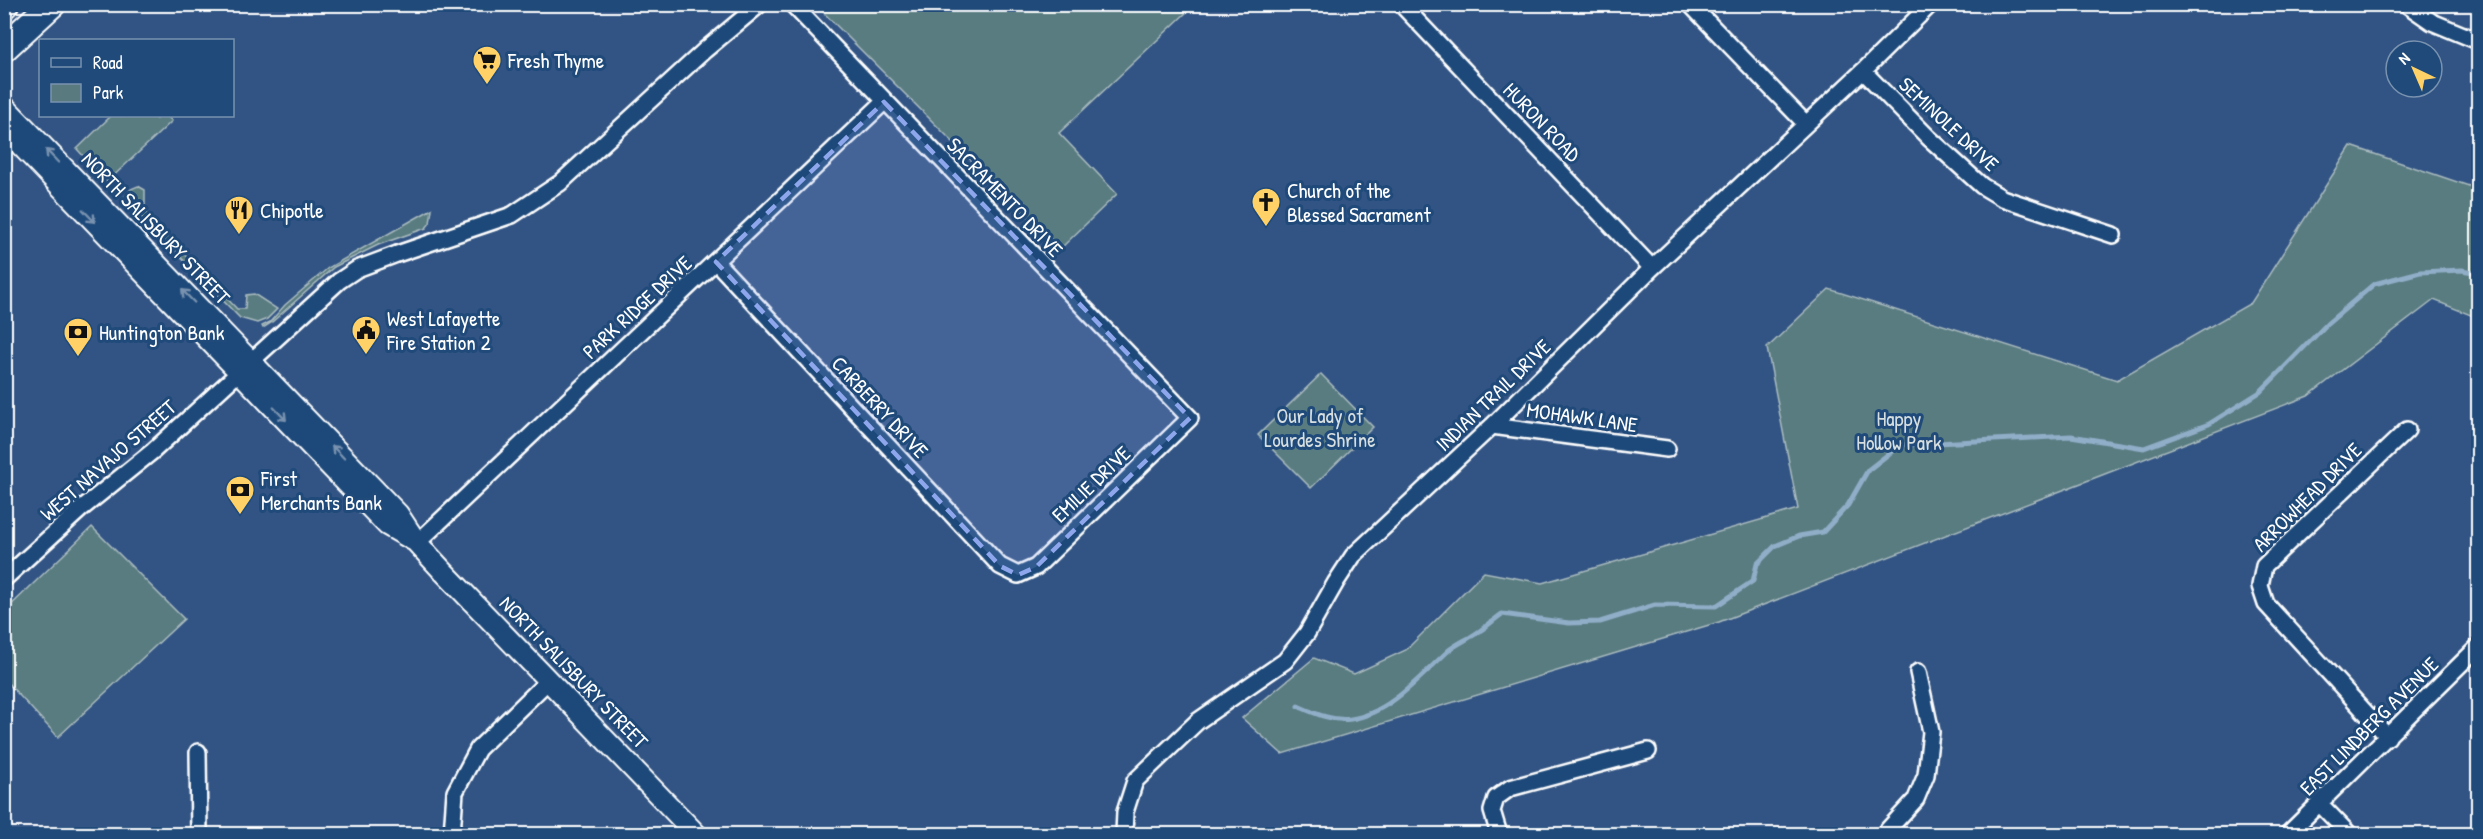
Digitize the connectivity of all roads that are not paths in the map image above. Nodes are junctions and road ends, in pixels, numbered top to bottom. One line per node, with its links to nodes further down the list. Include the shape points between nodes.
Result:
1 (52, 4): 9 (highway)
2 (760, 4): 18 (street, WEST NAVAJO STREET, via 560,183 512,215 357,269)
3 (792, 4): 11 (street, SACRAMENTO DRIVE)
4 (1401, 4): 17 (street, HURON ROAD)
5 (1690, 4): 13 (street)
6 (1930, 4): 10 (street, INDIAN TRAIL DRIVE)
7 (2406, 4): 8 (street, via 2432,22)
8 (2478, 41)
9 (4, 48)
10 (1863, 71): 13 (street, INDIAN TRAIL DRIVE); 15 (street, SEMINOLE DRIVE, via 1982,186 2002,198)
11 (884, 102): 16 (street, PARK RIDGE DRIVE); 19 (street, SACRAMENTO DRIVE)
12 (4, 106): 18 (street, NORTH SALISBURY STREET, one-way to 12)
13 (1806, 124): 17 (street, INDIAN TRAIL DRIVE)
14 (4, 128): 18 (street, NORTH SALISBURY STREET, one-way to 18)
15 (2113, 235)
16 (716, 262): 23 (street, PARK RIDGE DRIVE); 24 (street, CARBERRY DRIVE, via 1000,566)
17 (1652, 268): 20 (street, INDIAN TRAIL DRIVE)
18 (245, 367): 23 (street, NORTH SALISBURY STREET, via 398,514); 25 (street, WEST NAVAJO STREET)
19 (1190, 418): 24 (street, EMILIE DRIVE, via 1036,567)
20 (1492, 426): 22 (street, MOHAWK LANE); 36 (street, INDIAN TRAIL DRIVE, via 1353,556 1307,633 1285,661 1198,720 1135,781 1125,812)
21 (2407, 430): 29 (street, ARROWHEAD DRIVE, via 2264,566 2260,586 2266,604)
22 (1667, 449)
23 (417, 543): 28 (street, NORTH SALISBURY STREET)
24 (1018, 575)
25 (4, 579)
26 (2478, 647): 29 (street, EAST LINDBERG AVENUE)
27 (1918, 672): 38 (street, via 1931,732 1926,775 1916,799)
28 (549, 680): 34 (street, via 478,749 455,792); 35 (street, NORTH SALISBURY STREET)
29 (2388, 737): 32 (street, EAST LINDBERG AVENUE)
30 (1648, 751): 37 (street, via 1510,788 1496,798 1492,811)
31 (198, 752): 33 (street)
32 (2320, 804): 39 (street, EAST LINDBERG AVENUE); 40 (street)
33 (199, 834)
34 (452, 834)
35 (696, 834)
36 (1124, 834)
37 (1499, 834)
38 (1884, 834)
39 (2288, 834)
40 (2349, 834)

